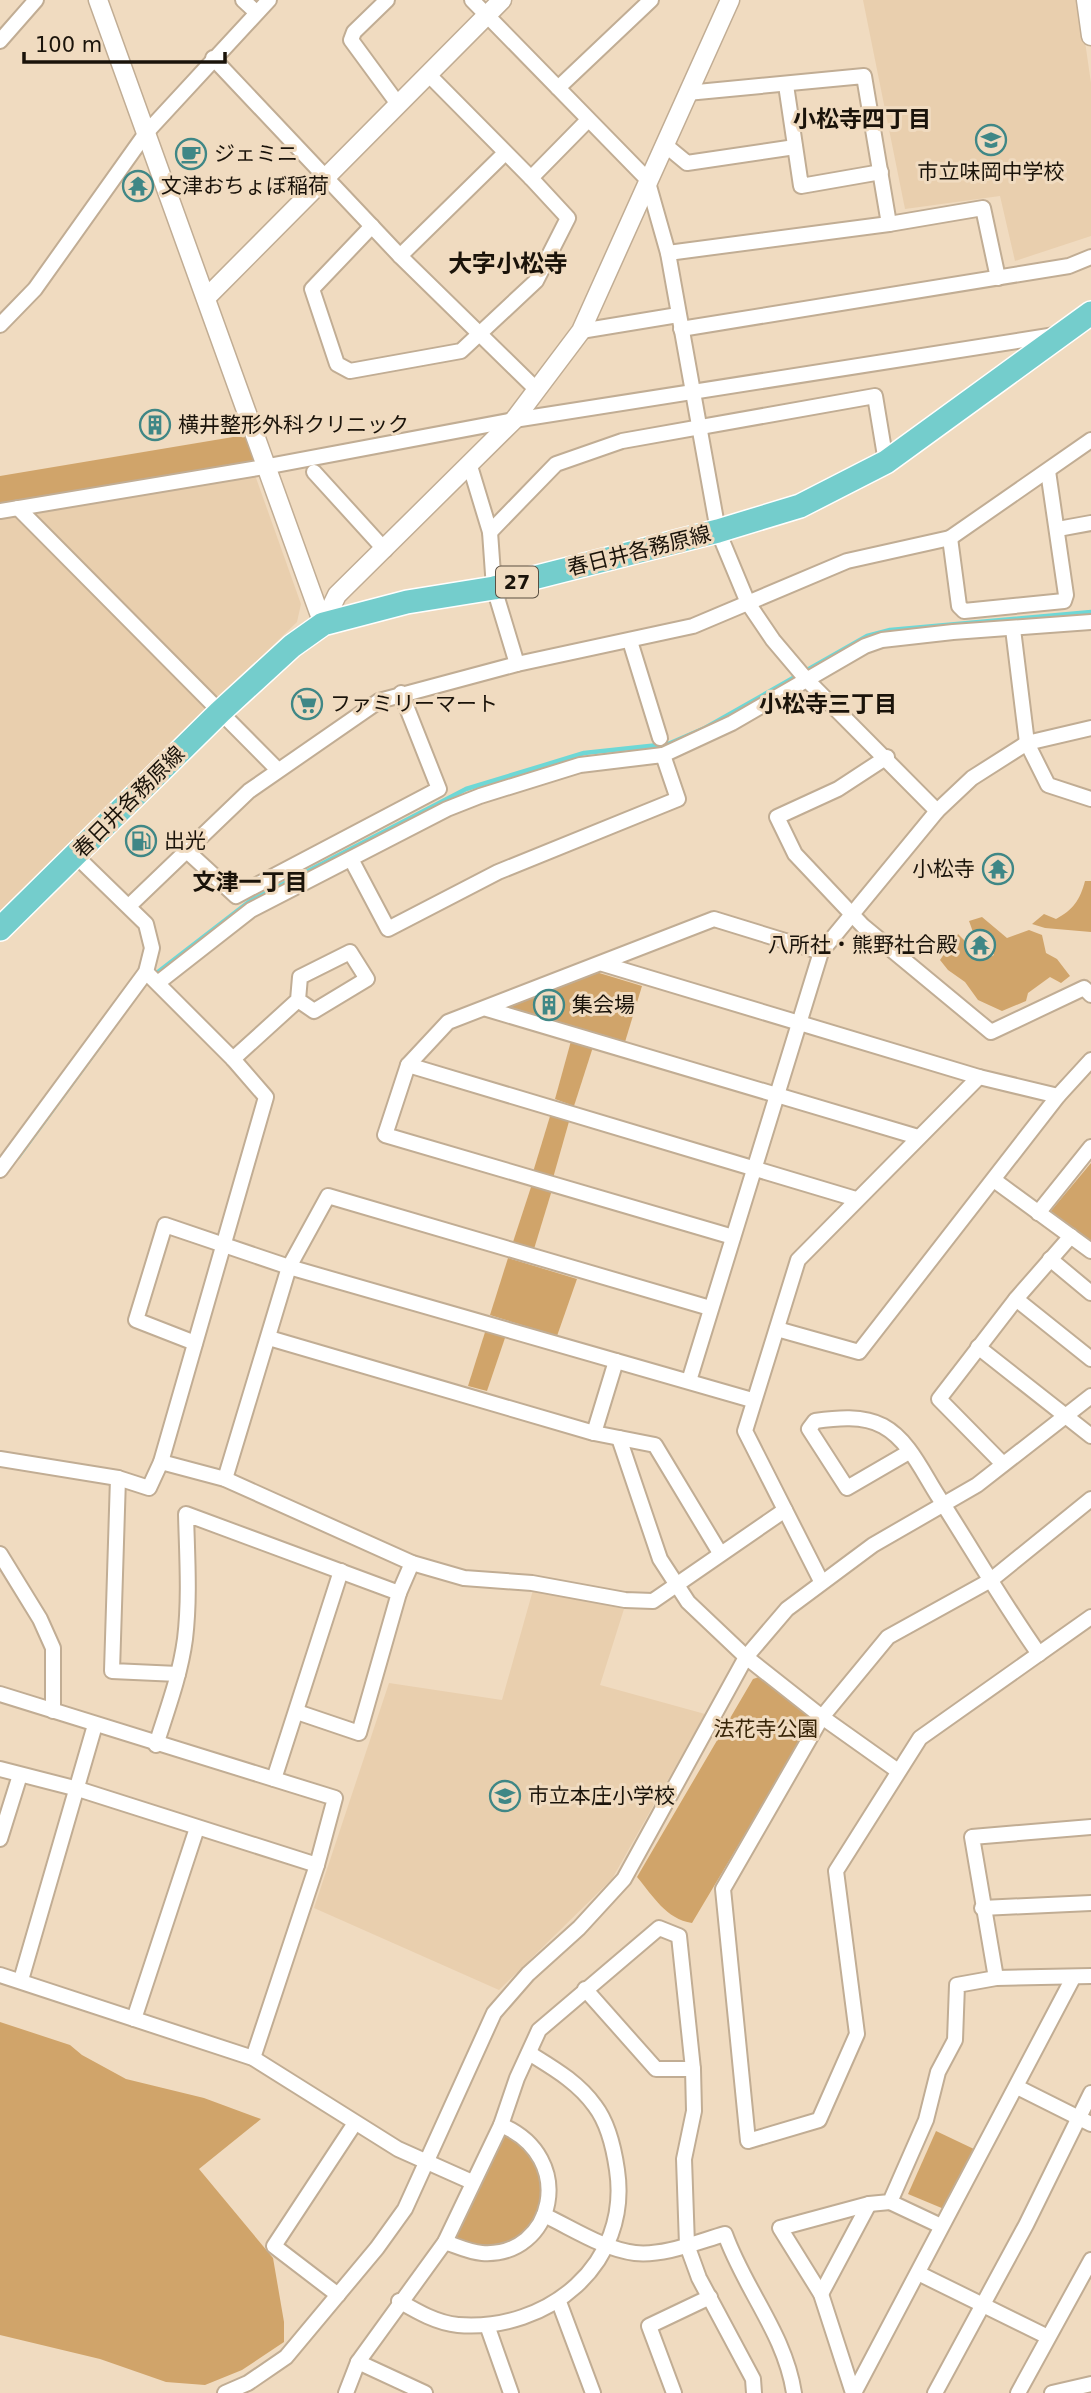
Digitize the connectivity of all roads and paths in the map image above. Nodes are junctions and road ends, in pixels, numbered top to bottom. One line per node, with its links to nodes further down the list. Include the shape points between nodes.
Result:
1 (99, 0): 22 (street)
2 (243, 0): 11 (street)
3 (269, 0): 11 (street)
4 (387, 0): 20 (street, via 351,40)
5 (472, 0): 12 (street)
6 (502, 0): 12 (street)
7 (651, 0): 18 (street)
8 (730, 0): 19 (street)
9 (1086, 0): 13 (street)
10 (33, 1): 14 (street)
11 (256, 12): 15 (street)
12 (487, 14): 16 (street); 18 (street)
13 (1091, 36)
14 (0, 41)
15 (214, 58): 22 (street); 27 (street)
16 (428, 74): 20 (street); 25 (street)
17 (786, 85): 19 (street); 24 (street); 26 (street, via 864,76)
18 (558, 88): 21 (street)
19 (687, 93): 23 (street)
20 (398, 104): 27 (street)
21 (589, 120): 28 (street); 29 (street)
22 (146, 133): 36 (street); 39 (street, via 35,289)
23 (664, 144): 24 (street, via 687,163); 29 (street)
24 (795, 147): 26 (street, via 801,186)
25 (505, 153): 28 (street); 33 (street)
26 (881, 172): 30 (street)
27 (326, 177): 31 (street); 36 (street)
28 (531, 178): 42 (street, via 567,214 567,223 540,276)
29 (647, 179): 32 (street); 40 (street)
30 (889, 224): 32 (street); 35 (street, via 983,208)
31 (372, 226): 33 (street); 42 (street, via 312,289 337,364 350,371 461,351)
32 (668, 253): 38 (street)
33 (400, 256): 42 (street)
34 (1091, 257): 35 (street, via 1069,266)
35 (998, 278): 38 (street)
36 (205, 298): 49 (street)
37 (1091, 313): 41 (main road, 春日井各務原線 / 27)
38 (679, 322): 40 (street); 44 (street)
39 (0, 325)
40 (581, 331): 43 (street)
41 (1061, 334): 44 (street); 48 (main road, 春日井各務原線 / 27)
42 (480, 336): 43 (street)
43 (537, 390): 45 (street)
44 (693, 393): 45 (street); 46 (street)
45 (514, 420): 49 (street); 50 (street)
46 (701, 428): 48 (street, via 874,396); 57 (street); 58 (street, via 622,441 556,464)
47 (1091, 440): 51 (street)
48 (886, 462): 57 (main road, 春日井各務原線 / 27, via 800,506)
49 (264, 467): 53 (street); 64 (street)
50 (470, 467): 58 (street); 60 (street)
51 (1048, 471): 56 (street); 59 (street)
52 (314, 472): 60 (street)
53 (18, 508): 54 (street); 70 (street)
54 (0, 511)
55 (1091, 523): 56 (street)
56 (1058, 528): 59 (street, via 1064,601 964,611 959,606)
57 (718, 531): 61 (main road, 春日井各務原線 / 27); 62 (street)
58 (490, 532): 61 (street)
59 (950, 538): 62 (street, via 847,561)
60 (385, 550): 64 (street, via 337,595)
61 (494, 588): 64 (main road, 春日井各務原線 / 27, via 407,602); 67 (street)
62 (748, 603): 66 (street, via 693,626); 68 (street)
63 (1091, 622): 65 (street)
64 (323, 624): 70 (main road, 春日井各務原線 / 27)
65 (1013, 629): 68 (street, via 882,640); 73 (street)
66 (630, 641): 67 (street); 72 (street)
67 (517, 664): 69 (street)
68 (806, 679): 74 (street, via 732,723); 75 (street)
69 (401, 693): 76 (street, via 379,701); 79 (street, via 439,789 236,896)
70 (220, 712): 76 (street); 80 (main road, 春日井各務原線 / 27)
71 (1091, 728): 73 (street)
72 (660, 738)
73 (1027, 743): 77 (street, via 1048,785); 78 (street, via 984,768)
74 (663, 755): 81 (street, via 580,765 480,796); 81 (street, via 678,799 498,872 388,929)
75 (887, 757): 78 (street); 83 (street, via 838,789 777,817 795,854)
76 (278, 770): 79 (street, via 249,790)
77 (1091, 799)
78 (937, 811): 83 (street)
79 (187, 851): 82 (street)
80 (75, 855): 82 (street); 84 (main road, 春日井各務原線 / 27)
81 (351, 859): 88 (street, via 251,910)
82 (129, 906): 87 (street, via 146,923 152,948)
83 (853, 914): 85 (street); 89 (street, via 990,1032 1084,988)
84 (0, 929)
85 (821, 952): 86 (street, via 714,919); 92 (street)
86 (603, 964): 91 (street); 92 (street)
87 (146, 972): 88 (street); 102 (street)
88 (159, 982): 93 (street)
89 (1091, 995)
90 (298, 1000): 90 (street, via 300,977 350,952 367,979 314,1011); 93 (street)
91 (487, 1009): 95 (street, via 448,1022); 97 (street)
92 (800, 1024): 96 (street); 97 (street)
93 (233, 1059): 108 (street, via 266,1097)
94 (1091, 1060): 98 (street)
95 (408, 1065): 101 (street); 107 (street, via 385,1135)
96 (979, 1077): 98 (street); 99 (street)
97 (776, 1094): 99 (street); 101 (street)
98 (1059, 1096): 103 (street)
99 (918, 1138): 104 (street)
100 (1091, 1147): 105 (street)
101 (753, 1166): 104 (street); 107 (street)
102 (0, 1170)
103 (994, 1180): 105 (street); 115 (street, via 859,1352)
104 (856, 1199): 115 (street, via 798,1260)
105 (1038, 1213): 106 (street)
106 (1071, 1236): 109 (street); 110 (street)
107 (733, 1237): 114 (street)
108 (225, 1247): 111 (street); 117 (street); 117 (street, via 165,1225 136,1320)
109 (1091, 1251)
110 (1050, 1259): 112 (street); 113 (street)
111 (289, 1267): 114 (street, via 328,1196); 116 (street); 120 (street)
112 (1091, 1293)
113 (1016, 1300): 118 (street); 119 (street)
114 (710, 1308): 121 (street)
115 (777, 1329): 123 (street)
116 (269, 1338): 125 (street); 133 (street)
117 (195, 1343): 130 (street)
118 (978, 1347): 124 (street); 131 (street, via 939,1399)
119 (1091, 1359)
120 (617, 1361): 121 (street); 125 (street)
121 (689, 1381): 123 (street)
122 (1091, 1396): 124 (street)
123 (752, 1400): 136 (street, via 745,1431)
124 (1065, 1416): 126 (street); 131 (street)
125 (594, 1433): 127 (street)
126 (1091, 1436)
127 (619, 1438): 137 (street, via 655,1445); 143 (street, via 660,1559)
128 (909, 1452): 128 (street, via 898,1436 881,1424 843,1417 815,1421 809,1429 848,1488); 135 (street)
129 (0, 1459): 132 (street)
130 (161, 1462): 132 (street, via 149,1488); 133 (street)
131 (1003, 1464): 135 (street)
132 (118, 1478): 148 (street, via 112,1671)
133 (225, 1479): 139 (street)
134 (1091, 1499): 141 (street)
135 (944, 1505): 141 (street); 142 (street)
136 (785, 1510): 137 (street); 142 (street)
137 (720, 1553): 143 (street)
138 (0, 1554): 150 (street, via 53,1648)
139 (412, 1563): 143 (street, via 464,1578 532,1583 625,1600 653,1601); 144 (street)
140 (341, 1571): 144 (street); 148 (street, via 186,1514 188,1585); 151 (street)
141 (991, 1580): 146 (street); 152 (street, via 888,1637)
142 (821, 1581): 147 (street, via 787,1609)
143 (674, 1585): 147 (street)
144 (399, 1592): 151 (street, via 359,1733)
145 (1091, 1617): 146 (street)
146 (1039, 1654): 156 (street, via 920,1738)
147 (746, 1657): 152 (street); 181 (street, via 624,1879 494,2013)
148 (178, 1674): 154 (street)
149 (0, 1694): 150 (street)
150 (52, 1711): 153 (street)
151 (298, 1712): 158 (street)
152 (822, 1717): 156 (street); 156 (street, via 723,1889 748,2141 819,2120 858,2034 836,1871)
153 (95, 1725): 154 (street); 159 (street)
154 (156, 1745): 158 (street)
155 (0, 1769): 157 (street)
156 (898, 1771)
157 (20, 1775): 159 (street); 162 (street)
158 (274, 1779): 163 (street, via 335,1798)
159 (78, 1789): 161 (street); 170 (street)
160 (1091, 1827): 165 (street, via 972,1836)
161 (198, 1828): 163 (street); 172 (street)
162 (0, 1839)
163 (317, 1865): 174 (street)
164 (1091, 1903): 165 (street)
165 (982, 1908): 168 (street)
166 (0, 1975): 170 (street)
167 (1091, 1976): 169 (street)
168 (996, 1978): 169 (street); 183 (street, via 957,1985 955,2040 938,2072 926,2120)
169 (1073, 1978): 176 (street)
170 (21, 1980): 172 (street)
171 (586, 1989): 173 (street, via 539,2030); 175 (street, via 656,2069); 175 (street, via 659,1928 679,1936)
172 (134, 2019): 174 (street)
173 (529, 2053): 180 (street); 188 (street, via 579,2087 597,2107 608,2131 620,2185)
174 (253, 2058): 179 (street)
175 (694, 2068): 189 (street, via 694,2111 684,2159)
176 (1017, 2087): 178 (street); 186 (street)
177 (1091, 2093): 178 (street)
178 (1085, 2121): 197 (street)
179 (355, 2123): 181 (street); 193 (street, via 274,2246)
180 (501, 2125): 182 (street); 185 (street, via 516,2131 540,2153 549,2190)
181 (428, 2163): 182 (street); 193 (street, via 405,2208)
182 (472, 2182): 187 (street)
183 (890, 2202): 184 (street); 186 (street)
184 (869, 2204): 192 (street); 192 (street, via 780,2228)
185 (544, 2215): 187 (street, via 523,2241 503,2250 481,2253); 188 (street)
186 (941, 2226): 191 (street)
187 (446, 2242): 195 (street)
188 (606, 2244): 189 (street, via 634,2253); 196 (street, via 578,2287)
189 (687, 2245): 194 (street); 209 (street, via 725,2234 747,2286 785,2353)
190 (1091, 2260): 199 (street)
191 (918, 2273): 197 (street); 210 (street)
192 (821, 2294): 210 (street)
193 (338, 2295): 202 (street, via 286,2357)
194 (709, 2297): 207 (street, via 649,2326); 208 (street, via 753,2379)
195 (399, 2301): 198 (street, via 428,2317 457,2325); 200 (street)
196 (559, 2302): 198 (street, via 537,2313); 206 (street)
197 (984, 2306): 199 (street); 211 (street)
198 (486, 2325): 205 (street)
199 (1048, 2337): 212 (street)
200 (358, 2362): 203 (street); 204 (street)
201 (1091, 2385): 213 (street)
202 (225, 2393)
203 (346, 2393)
204 (425, 2393)
205 (511, 2393)
206 (593, 2393)
207 (674, 2393)
208 (754, 2393)
209 (794, 2393)
210 (854, 2393)
211 (935, 2393)
212 (1018, 2393)
213 (1052, 2393)

